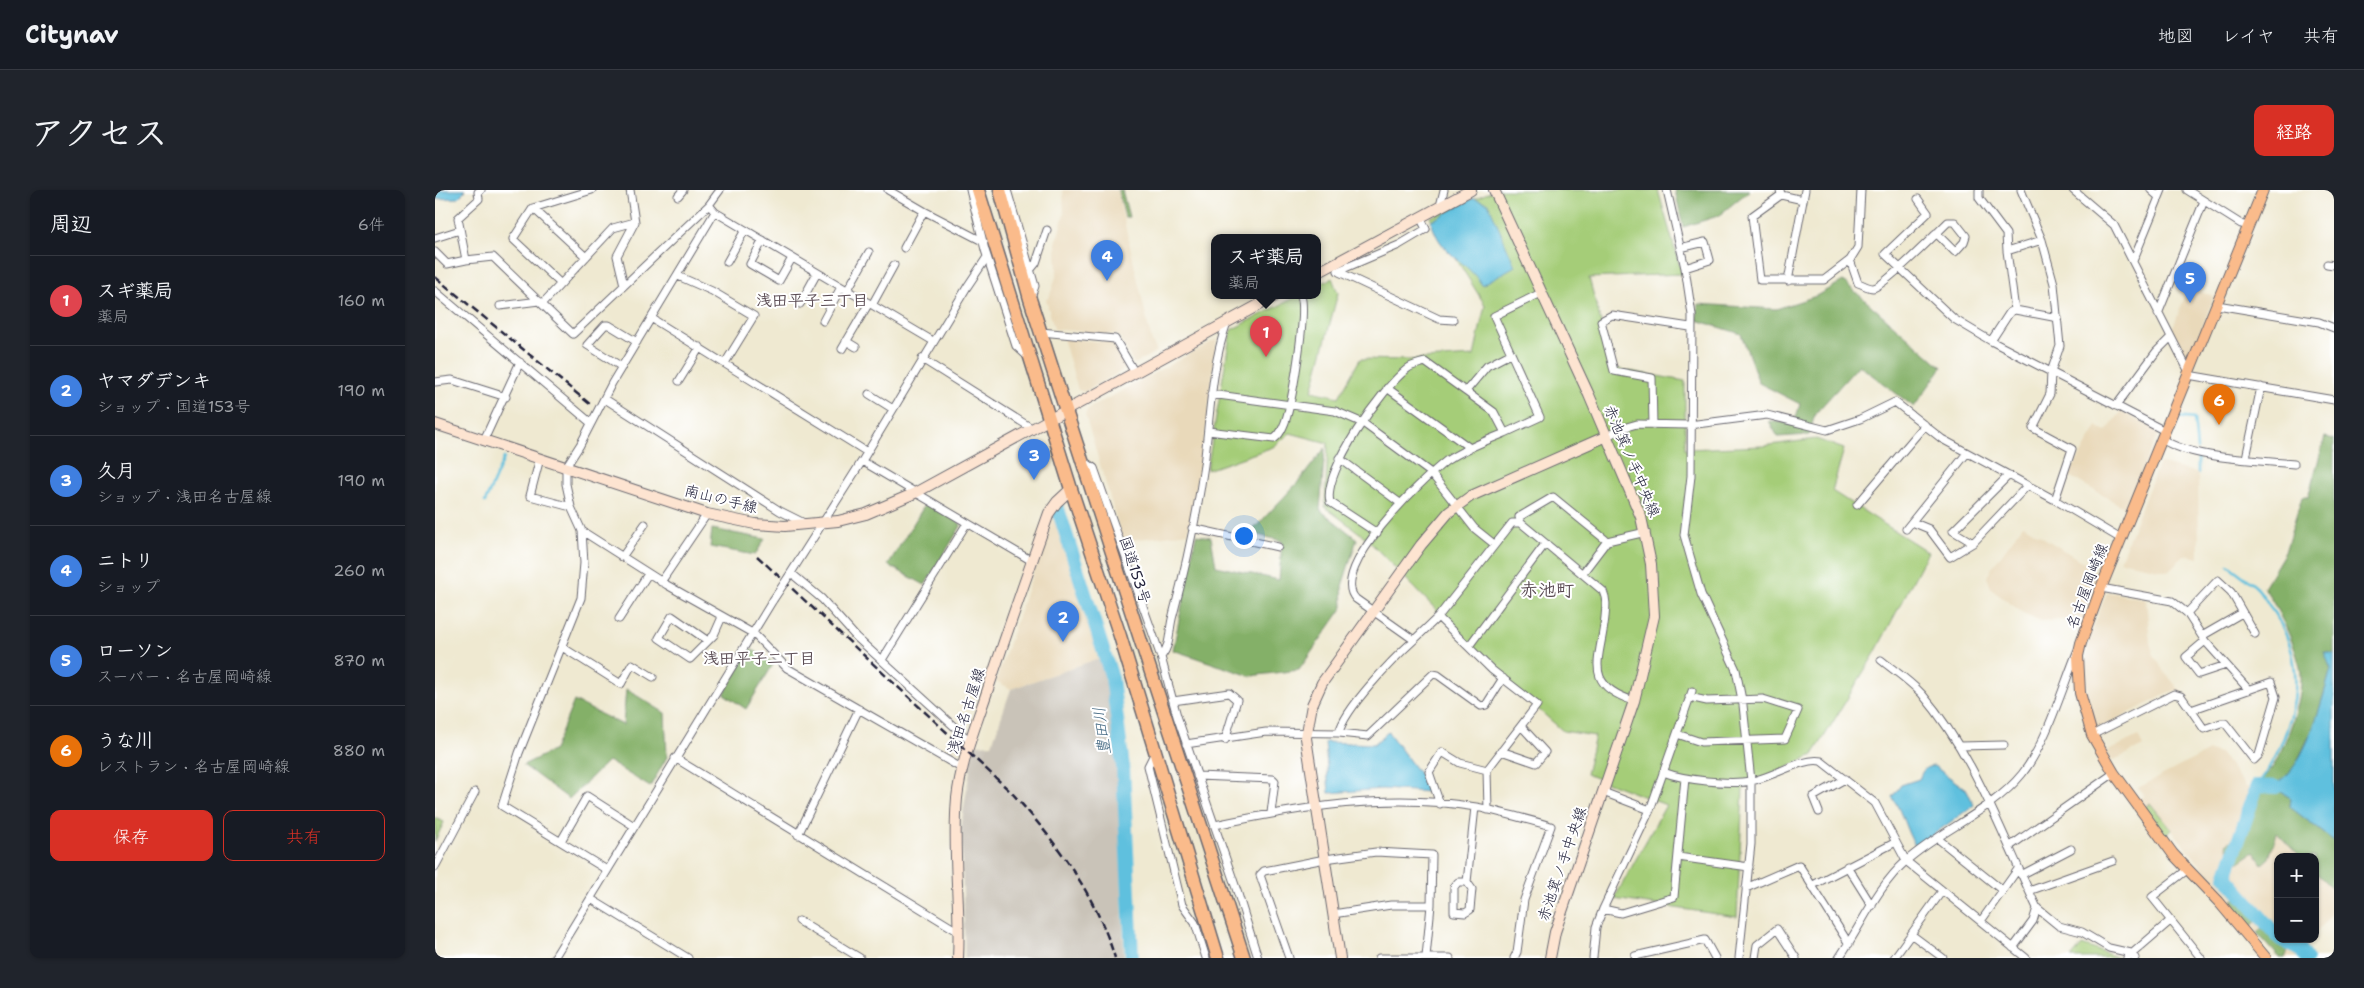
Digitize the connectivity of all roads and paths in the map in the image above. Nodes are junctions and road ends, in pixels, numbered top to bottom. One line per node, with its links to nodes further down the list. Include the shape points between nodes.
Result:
1 (481, 190): 36 (street, via 479,199 458,218)
2 (592, 190): 29 (street)
3 (630, 190): 34 (street)
4 (721, 190): 27 (street)
5 (888, 190): 30 (street)
6 (970, 190): 43 (street)
7 (978, 190): 97 (highway)
8 (1000, 190): 33 (highway, 国道153号)
9 (1007, 190): 33 (street)
10 (1444, 190): 28 (street)
11 (1471, 190): 28 (street)
12 (1494, 190): 69 (street, 赤池箕ノ手中央線)
13 (1667, 190): 45 (street)
14 (1805, 190): 25 (street)
15 (1861, 190): 53 (street, via 1858,247)
16 (1979, 190): 46 (street, via 1979,198 2006,234)
17 (2021, 190): 42 (street)
18 (2073, 190): 54 (street, via 2114,225)
19 (2151, 190): 23 (street)
20 (2187, 190): 26 (street)
21 (2263, 190): 35 (main road, 名古屋岡崎線)
22 (1781, 193): 25 (street); 64 (street, via 1752,216 1760,280)
23 (2160, 194): 54 (street)
24 (1918, 199): 59 (street, via 1928,213 1885,254)
25 (1803, 200): 64 (street)
26 (2204, 201): 35 (street); 79 (street)
27 (709, 205): 31 (street); 66 (street)
28 (1440, 206): 32 (street)
29 (533, 208): 49 (street); 65 (street, via 513,239)
30 (924, 211): 43 (street); 44 (street)
31 (715, 212): 37 (street); 63 (street)
32 (1420, 217): 57 (street); 57 (street, via 1426,230 1399,246)
33 (1013, 220): 60 (street); 70 (highway, 国道153号)
34 (635, 222): 49 (street, via 613,228); 66 (street, via 617,256)
35 (2248, 226): 76 (main road, 名古屋岡崎線)
36 (460, 230): 40 (street); 52 (street)
37 (745, 230): 41 (street); 55 (street)
38 (1047, 230): 60 (street)
39 (1936, 234): 39 (street, via 1948,222 1955,222 1966,236 1965,242 1955,252); 59 (street)
40 (435, 238)
41 (763, 240): 51 (street); 51 (street, via 750,264 779,281)
42 (2042, 240): 46 (street); 82 (street, via 2054,284)
43 (983, 242): 50 (street)
44 (904, 248)
45 (1680, 248): 58 (street); 58 (street, via 1705,242 1710,260)
46 (2007, 251): 78 (street)
47 (435, 252): 52 (street, via 447,264)
48 (869, 252): 67 (street)
49 (586, 257): 65 (street)
50 (987, 257): 90 (street); 97 (street, via 1017,346)
51 (792, 258): 62 (street)
52 (466, 260): 73 (street, via 493,257)
53 (1850, 260): 59 (street, via 1858,282 1873,288 1882,285); 64 (street, via 1824,280)
54 (2133, 260): 79 (street)
55 (727, 262)
56 (894, 265): 75 (street)
57 (1336, 268): 61 (street); 83 (street, via 1439,319)
58 (1685, 268): 85 (street, via 1692,315)
59 (1899, 268): 91 (street, via 1954,320)
60 (1031, 269): 70 (street, via 1035,286)
61 (1321, 272)
62 (817, 273): 67 (street); 74 (street)
63 (678, 276): 81 (street); 100 (street, via 712,291 753,316)
64 (1788, 282)
65 (561, 284): 73 (street)
66 (624, 286): 73 (street, via 573,334)
67 (844, 289): 75 (street); 80 (street)
68 (435, 291): 99 (street)
69 (1541, 293): 96 (street, via 1493,316); 130 (street, 赤池箕ノ手中央線)
70 (1030, 299): 87 (highway, 国道153号)
71 (1269, 299): 84 (street, 南山の手線)
72 (1302, 299): 115 (street, via 1304,313)
73 (540, 303): 77 (street)
74 (801, 304)
75 (871, 304): 89 (street); 90 (street)
76 (2217, 305): 86 (street, via 2319,322); 104 (main road, 名古屋岡崎線)
77 (500, 306)
78 (2015, 310): 82 (street); 91 (street, via 2010,312)
79 (2158, 314): 88 (street)
80 (828, 317)
81 (651, 318): 92 (street); 93 (street)
82 (2057, 318): 102 (street, via 2061,346)
83 (1453, 320)
84 (1227, 322): 103 (street, 南山の手線); 111 (street)
85 (1690, 327): 123 (street); 124 (street, via 1612,315 1601,320 1614,371 1652,378)
86 (2334, 328)
87 (1041, 332): 103 (street, via 1115,339); 118 (highway, 国道153号)
88 (2171, 338): 104 (street); 116 (street, via 2156,352)
89 (846, 341): 94 (street); 95 (street)
90 (933, 341): 98 (street)
91 (1991, 341): 102 (street)
92 (637, 342): 101 (street); 101 (street, via 605,324 587,345)
93 (700, 347): 100 (street); 105 (street)
94 (856, 347)
95 (842, 349)
96 (1510, 354): 109 (street, via 1487,366); 128 (street, via 1540,418)
97 (1029, 357): 119 (highway)
98 (922, 360): 117 (street); 126 (street)
99 (520, 362): 112 (street); 120 (street)
100 (725, 363): 133 (street)
101 (622, 367): 113 (street)
102 (2051, 372): 116 (street); 147 (street, via 2050,394 2033,428 2072,449)
103 (1135, 373): 118 (street, 南山の手線)
104 (2188, 374): 108 (street); 129 (main road, 名古屋岡崎線)
105 (679, 381)
106 (435, 382): 112 (street, via 453,380)
107 (1387, 388): 109 (street, via 1407,368 1425,362); 121 (street); 132 (street)
108 (2261, 388): 114 (street); 137 (street)
109 (1466, 391): 128 (street, via 1494,412)
110 (869, 394): 117 (street)
111 (1211, 394): 115 (street); 127 (street)
112 (506, 397): 131 (street)
113 (605, 399): 120 (street); 158 (street)
114 (2334, 400)
115 (1289, 405): 121 (street, via 1335,411); 127 (street, via 1284,426 1274,439)
116 (2116, 406): 129 (street)
117 (893, 409): 133 (street)
118 (1066, 411): 119 (street, 南山の手線); 138 (highway, 国道153号)
119 (1049, 421): 126 (street, 南山の手線); 145 (highway)
120 (591, 423): 141 (street)
121 (1363, 423): 136 (street); 142 (street)
122 (435, 424): 131 (street, 南山の手線)
123 (1689, 424): 124 (street); 125 (street, via 1767,415 1827,430 1895,402); 201 (street, via 1691,476 1685,542 1701,594 1735,670)
124 (1653, 425): 130 (street, via 1637,424)
125 (1925, 425): 134 (street); 150 (street)
126 (1033, 429): 146 (street, 南山の手線)
127 (1208, 431): 159 (street)
128 (1505, 433): 132 (street)
129 (2164, 435): 137 (street, via 2172,445); 164 (main road, 名古屋岡崎線)
130 (1607, 436): 149 (street, via 1513,476); 162 (street, 赤池箕ノ手中央線)
131 (484, 440): 135 (street, 南山の手線)
132 (1470, 448): 142 (street)
133 (867, 452): 139 (street)
134 (1967, 453): 143 (street); 154 (street)
135 (540, 458): 141 (street, 南山の手線); 151 (street, via 530,496)
136 (1339, 458): 148 (street); 163 (street, via 1329,496 1331,502)
137 (2246, 458): 140 (street)
138 (1081, 460): 179 (street, via 1094,468); 184 (highway, 国道153号)
139 (862, 461): 146 (street); 153 (street)
140 (2295, 464)
141 (566, 467): 151 (street); 152 (street, 南山の手線)
142 (1431, 473): 148 (street); 149 (street)
143 (2009, 475): 144 (street); 166 (street, via 1953,531)
144 (2028, 485): 147 (street); 166 (street)
145 (1071, 489): 171 (street, 浅田名古屋線, via 1049,513); 206 (highway)
146 (915, 493): 153 (street, 南山の手線, via 867,514); 155 (street)
147 (2055, 500): 164 (street)
148 (1400, 502): 163 (street)
149 (1458, 505): 167 (street, via 1474,528); 177 (street, via 1438,523)
150 (1857, 505)
151 (571, 507): 161 (street)
152 (707, 514): 158 (street, 南山の手線, via 755,524); 175 (street)
153 (822, 522): 158 (street, 南山の手線); 173 (street)
154 (1912, 522): 160 (street); 166 (street, via 1929,529 1950,557)
155 (967, 523): 171 (street); 194 (street)
156 (1521, 523): 165 (street, via 1519,518 1553,497); 167 (street, via 1512,523); 168 (street)
157 (645, 524): 170 (street)
158 (805, 524)
159 (1192, 528): 169 (street); 193 (street, via 1169,627 1169,647)
160 (1906, 529)
161 (582, 531): 170 (street); 192 (street, via 581,598)
162 (1646, 532): 165 (street); 200 (street, 赤池箕ノ手中央線, via 1654,616)
163 (1377, 533): 177 (street, via 1349,584 1352,595)
164 (2121, 539): 176 (main road, 名古屋岡崎線)
165 (1607, 541): 174 (street)
166 (1973, 543)
167 (1494, 544): 182 (street)
168 (1545, 544): 174 (street); 191 (street)
169 (1278, 547)
170 (622, 557): 172 (street)
171 (1032, 561): 214 (street, 浅田名古屋線)
172 (648, 574): 175 (street); 183 (street)
173 (790, 574): 185 (street, bridge); 194 (street, via 823,599 856,637)
174 (1582, 574): 200 (street, via 1603,591 1606,598 1597,662 1600,678 1605,688)
175 (661, 582): 181 (street)
176 (2101, 588): 180 (street, via 2172,600); 190 (main road, 名古屋岡崎線)
177 (1374, 611): 188 (street); 208 (street, via 1322,683 1312,705)
178 (2241, 612): 180 (street, via 2231,592 2218,580); 186 (street); 187 (street)
179 (1145, 613): 184 (street); 193 (street)
180 (2187, 613): 187 (street)
181 (722, 617): 185 (street); 189 (street)
182 (1438, 617): 188 (street); 191 (street)
183 (619, 619)
184 (1137, 627): 205 (highway, 国道153号)
185 (753, 634): 203 (street, via 787,668); 220 (street)
186 (2255, 634)
187 (2204, 638): 196 (street); 196 (street, via 2186,657 2199,674)
188 (1414, 640): 209 (street, via 1372,684 1344,720)
189 (708, 641): 189 (street, via 673,616 659,638 690,659)
190 (2081, 643): 211 (main road, 名古屋岡崎線, via 2080,693); 234 (street, via 2035,754 2020,776)
191 (1469, 646): 198 (street)
192 (562, 647): 197 (street, via 621,684 632,664); 245 (street, via 519,753 502,806)
193 (1161, 657): 202 (street)
194 (882, 660): 214 (street)
195 (1881, 660): 217 (street, via 1920,693)
196 (2226, 665): 199 (street)
197 (653, 677)
198 (1503, 678): 207 (street, via 1537,705); 209 (street, via 1486,705 1481,706 1433,674 1368,736)
199 (2249, 690): 204 (street); 204 (street, via 2271,682 2276,697 2255,760 2225,723 2204,729)
200 (1634, 700): 232 (street, 赤池箕ノ手中央線)
201 (1742, 700): 210 (street, via 1707,701 1690,694); 213 (street); 213 (street, via 1763,699 1798,710 1785,739)
202 (1173, 701): 205 (street); 212 (street, via 1229,693 1237,700)
203 (859, 709): 222 (street); 243 (street)
204 (2191, 710): 211 (street, via 2181,696 2174,694)
205 (1168, 714): 206 (highway); 215 (street); 230 (highway, 国道153号)
206 (1144, 717): 219 (highway)
207 (1521, 726): 218 (street); 218 (street, via 1545,752 1541,757 1536,763)
208 (1307, 732): 209 (street); 212 (street, via 1266,732); 235 (street)
209 (1339, 733)
210 (1677, 734): 213 (street, via 1701,742); 224 (street)
211 (2092, 735): 225 (main road, 名古屋岡崎線)
212 (1225, 740): 215 (street)
213 (1746, 740): 229 (street)
214 (971, 742): 222 (street, 浅田名古屋線)
215 (1185, 744): 221 (street)
216 (2004, 745): 217 (street)
217 (1960, 746): 234 (street)
218 (1501, 751): 223 (street)
219 (1155, 752): 247 (street, via 1147,766); 250 (highway)
220 (675, 758): 242 (street); 243 (street)
221 (1194, 766): 226 (street); 230 (street)
222 (963, 769): 276 (street, 浅田名古屋線, via 957,798 955,842)
223 (1487, 770): 233 (street, via 1460,762 1442,752 1429,772); 237 (street)
224 (1663, 772): 227 (street); 238 (street)
225 (2114, 773): 248 (street); 259 (main road, 名古屋岡崎線)
226 (1197, 776): 240 (street, via 1273,779); 241 (street)
227 (1685, 778): 229 (street); 251 (street)
228 (1845, 779): 229 (street, via 1821,761 1813,759); 239 (street, via 1813,797); 246 (street, via 1875,803)
229 (1751, 781): 257 (street)
230 (1189, 788): 290 (highway, 国道153号)
231 (475, 792): 255 (street)
232 (1603, 792): 238 (street); 297 (street, 赤池箕ノ手中央線, via 1555,932)
233 (1440, 804): 235 (street, via 1371,801); 236 (street)
234 (1988, 804): 244 (street); 248 (street)
235 (1316, 807): 240 (street); 252 (street)
236 (1475, 807): 237 (street); 261 (street)
237 (1488, 810): 296 (street, via 1551,826 1524,900)
238 (1650, 810): 271 (street)
239 (1819, 812)
240 (1271, 813): 241 (street)
241 (1215, 825): 291 (street)
242 (634, 826): 245 (street, via 587,796); 258 (street)
243 (798, 835): 276 (street)
244 (1937, 838): 253 (street); 265 (street)
245 (561, 840): 258 (street)
246 (1896, 842): 253 (street); 256 (street)
247 (1168, 844): 250 (street); 277 (street, via 1182,905)
248 (2009, 846): 260 (street)
249 (2071, 850): 260 (street)
250 (1185, 851): 279 (highway)
251 (1678, 857): 257 (street); 271 (street, via 1673,898 1621,912)
252 (1325, 859): 268 (street, via 1376,852 1431,855); 272 (street); 292 (street, via 1264,871 1260,875)
253 (1906, 861): 264 (street); 269 (street, via 1885,884)
254 (2113, 861): 266 (street)
255 (435, 865)
256 (1847, 866): 262 (street); 269 (street)
257 (1749, 867): 263 (street)
258 (607, 870): 267 (street)
259 (2187, 870): 275 (street, via 2152,897); 309 (main road, 名古屋岡崎線, via 2219,902)
260 (2020, 872): 265 (street); 266 (street)
261 (1467, 882): 261 (street, via 1472,889 1469,912 1454,912 1454,887 1458,882)
262 (1813, 885): 263 (street, via 1799,865); 280 (street)
263 (1746, 888): 301 (street)
264 (1942, 891): 274 (street); 278 (street)
265 (2003, 891): 274 (street)
266 (2029, 891): 270 (street)
267 (591, 899): 284 (street); 285 (street)
268 (1431, 905): 272 (street, via 1391,905); 283 (street)
269 (1872, 906): 280 (street)
270 (2037, 908): 281 (street, via 2033,921); 282 (street, via 2059,926 2082,932)
271 (1603, 909): 298 (street, via 1596,927)
272 (1333, 914): 293 (street)
273 (799, 921): 286 (street)
274 (1981, 921): 281 (street)
275 (2170, 921): 282 (street); 308 (street)
276 (959, 932): 287 (street, 浅田名古屋線)
277 (1199, 934): 279 (street); 288 (street)
278 (1912, 935): 305 (street); 306 (street)
279 (1212, 938): 289 (highway)
280 (1849, 944): 304 (street)
281 (2013, 948): 307 (street)
282 (2131, 956)
283 (1427, 957): 294 (street); 295 (street)
284 (554, 958)
285 (689, 958)
286 (860, 958)
287 (958, 958)
288 (1206, 958)
289 (1218, 958)
290 (1244, 958)
291 (1258, 958)
292 (1289, 958)
293 (1340, 958)
294 (1379, 958)
295 (1450, 958)
296 (1514, 958)
297 (1550, 958)
298 (1593, 958)
299 (1636, 958): 300 (street, via 1705,940)
300 (1715, 958)
301 (1739, 958)
302 (1755, 958): 303 (street, via 1757,945 1777,930)
303 (1796, 958)
304 (1839, 958)
305 (1894, 958)
306 (1943, 958)
307 (2025, 958)
308 (2201, 958)
309 (2265, 958)

